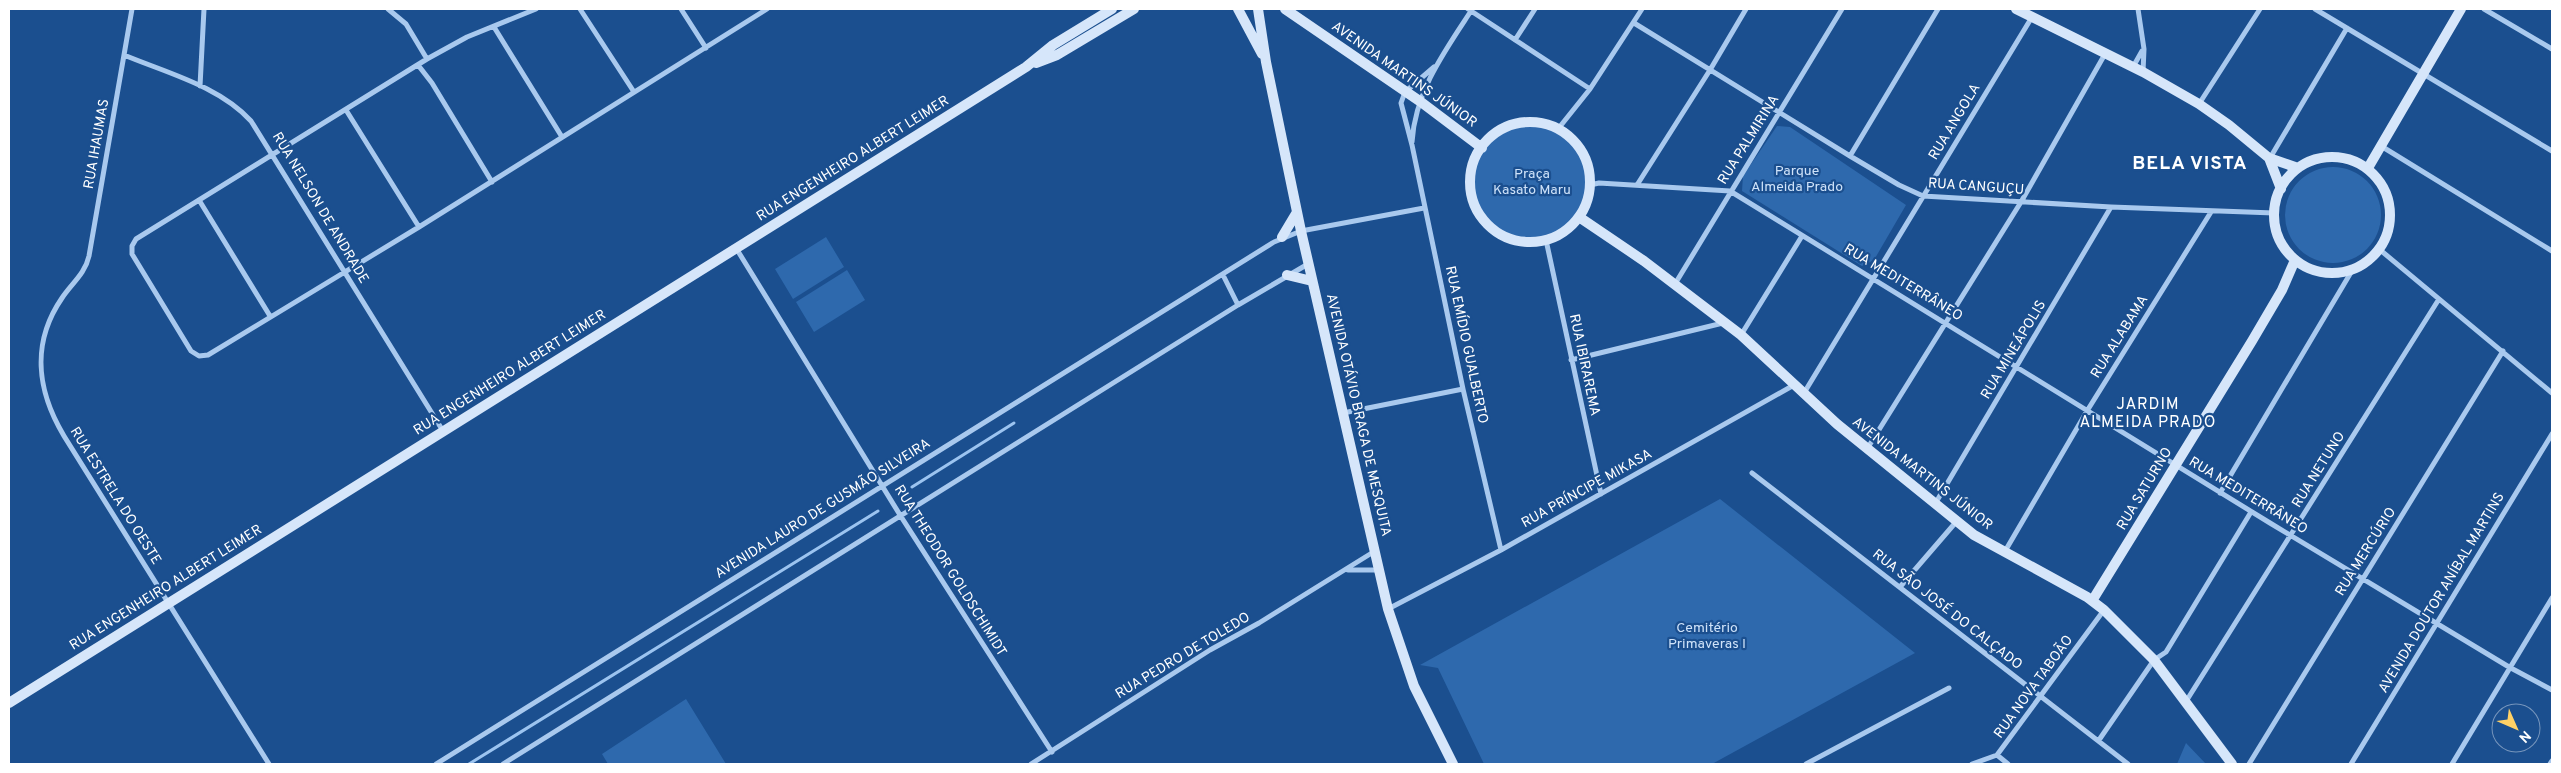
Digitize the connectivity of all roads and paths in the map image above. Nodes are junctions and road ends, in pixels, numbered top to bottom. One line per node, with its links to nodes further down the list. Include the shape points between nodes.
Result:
1 (132, 9): 34 (street, RUA IHAUMAS)
2 (204, 9): 43 (street)
3 (536, 9): 27 (street)
4 (580, 9): 45 (street)
5 (681, 9): 30 (street)
6 (767, 9): 30 (street)
7 (1112, 9): 38 (street, RUA ENGENHEIRO ALBERT LEIMER, via 1053,45)
8 (1134, 9): 38 (street, RUA ENGENHEIRO ALBERT LEIMER, via 1057,54)
9 (1238, 9): 36 (street, AVENIDA OTÁVIO BRAGA DE MESQUITA)
10 (1258, 9): 36 (street, AVENIDA OTÁVIO BRAGA DE MESQUITA)
11 (1284, 9): 46 (street, AVENIDA MARTINS JÚNIOR)
12 (1535, 9): 29 (street)
13 (1642, 9): 26 (street)
14 (1746, 9): 40 (street)
15 (1842, 9): 50 (street, RUA PALMIRINA)
16 (1938, 9): 58 (street)
17 (2016, 9): 25 (street)
18 (2138, 9): 31 (street)
19 (2260, 9): 48 (street)
20 (2315, 9): 28 (street)
21 (2461, 9): 42 (street)
22 (2484, 9): 32 (street)
23 (392, 10): 35 (street, via 411,31)
24 (1469, 10): 29 (street); 39 (street, RUA EMÍDIO GUALBERTO)
25 (2032, 17): 33 (street); 67 (street, RUA ANGOLA)
26 (1634, 23): 40 (street, RUA CANGUÇU); 44 (street)
27 (494, 27): 35 (street); 52 (street)
28 (2347, 28): 42 (street); 59 (street)
29 (1515, 40): 44 (street)
30 (706, 48): 45 (street)
31 (2144, 49): 41 (street); 41 (street)
32 (2552, 49)
33 (2105, 54): 41 (street); 69 (street)
34 (124, 55): 43 (street, RUA NELSON DE ANDRADE); 91 (street, RUA IHAUMAS, via 89,256)
35 (427, 58): 37 (street)
36 (1266, 62): 72 (street, AVENIDA OTÁVIO BRAGA DE MESQUITA)
37 (418, 65): 49 (street); 62 (street)
38 (1026, 67): 81 (street, RUA ENGENHEIRO ALBERT LEIMER)
39 (1434, 67): 46 (street, RUA EMÍDIO GUALBERTO); 47 (street, RUA EMÍDIO GUALBERTO)
40 (1710, 70): 50 (street, RUA CANGUÇU); 64 (street)
41 (2138, 70): 48 (street)
42 (2422, 73): 54 (street); 56 (street)
43 (200, 86): 57 (street, RUA NELSON DE ANDRADE, via 245,114)
44 (1590, 89): 51 (street)
45 (634, 92): 52 (street)
46 (1405, 92): 47 (street, AVENIDA MARTINS JÚNIOR); 53 (street, RUA EMÍDIO GUALBERTO, via 1401,103)
47 (1421, 102): 53 (street, RUA EMÍDIO GUALBERTO, via 1414,122); 55 (street, AVENIDA MARTINS JÚNIOR)
48 (2199, 104): 59 (street)
49 (346, 110): 57 (street); 76 (street)
50 (1780, 113): 58 (street, RUA CANGUÇU); 66 (street, RUA PALMIRINA)
51 (1558, 129): 55 (street, via 1536,123 1510,126 1494,134); 63 (street, via 1580,148 1589,171)
52 (562, 137): 62 (street)
53 (1412, 145): 71 (street, RUA EMÍDIO GUALBERTO)
54 (2381, 146): 61 (street); 83 (street)
55 (1482, 148): 80 (street, via 1471,175 1471,190 1474,205 1484,221 1511,239)
56 (2552, 151)
57 (274, 154): 68 (street); 87 (street, RUA NELSON DE ANDRADE)
58 (1850, 156): 67 (street, RUA CANGUÇU)
59 (2269, 158): 60 (street); 65 (street)
60 (2298, 168): 61 (street, via 2315,159 2333,156 2350,159); 65 (street)
61 (2368, 168): 82 (street, via 2386,191 2390,211 2388,231)
62 (492, 182): 76 (street)
63 (1590, 185): 64 (street); 75 (street)
64 (1637, 185): 66 (street)
65 (2281, 189): 74 (street)
66 (1730, 191): 78 (street, RUA MEDITERRÂNEO); 93 (street, RUA PALMIRINA)
67 (1924, 196): 69 (street, RUA CANGUÇU); 90 (street, RUA ANGOLA)
68 (199, 200): 96 (street); 96 (street, via 136,239 132,246 132,254 191,351 199,356 208,355)
69 (2020, 202): 70 (street, RUA CANGUÇU); 98 (street)
70 (2111, 207): 73 (street, RUA CANGUÇU); 102 (street, RUA MINEÁPOLIS)
71 (1424, 208): 77 (street, AVENIDA LAURO DE GUSMÃO SILVEIRA); 104 (street, RUA EMÍDIO GUALBERTO)
72 (1297, 212): 77 (street, AVENIDA OTÁVIO BRAGA DE MESQUITA); 79 (street)
73 (2211, 212): 74 (street, RUA CANGUÇU); 107 (street, RUA ALABAMA)
74 (2274, 213): 84 (street, via 2279,239)
75 (1579, 216): 80 (street, via 1567,229); 93 (street, AVENIDA MARTINS JÚNIOR)
76 (419, 227): 87 (street)
77 (1301, 230): 79 (street, AVENIDA LAURO DE GUSMÃO SILVEIRA); 85 (street, AVENIDA OTÁVIO BRAGA DE MESQUITA)
78 (1802, 236): 90 (street, RUA MEDITERRÂNEO); 99 (street)
79 (1282, 237): 88 (street, AVENIDA LAURO DE GUSMÃO SILVEIRA)
80 (1546, 240): 101 (street, RUA IBIRAREMA)
81 (736, 248): 109 (street, RUA ENGENHEIRO ALBERT LEIMER); 114 (street, RUA THEODOR GOLDSCHIMIDT)
82 (2379, 249): 86 (street, via 2368,261); 94 (street)
83 (2552, 251)
84 (2295, 260): 86 (street, via 2310,269 2327,273); 112 (street, RUA SATURNO, via 2277,299)
85 (1308, 264): 89 (street); 92 (street, AVENIDA OTÁVIO BRAGA DE MESQUITA)
86 (2353, 269): 115 (street)
87 (346, 273): 96 (street); 109 (street, RUA NELSON DE ANDRADE)
88 (1223, 275): 95 (street); 114 (street, AVENIDA LAURO DE GUSMÃO SILVEIRA)
89 (1288, 275): 92 (street); 95 (street)
90 (1874, 279): 98 (street, RUA MEDITERRÂNEO); 105 (street, RUA ANGOLA)
91 (77, 280): 131 (street, RUA ESTRELA DO OESTE, via 63,297 46,332 41,366 46,401 64,436)
92 (1312, 281): 108 (street, AVENIDA OTÁVIO BRAGA DE MESQUITA)
93 (1675, 285): 97 (street, AVENIDA MARTINS JÚNIOR)
94 (2439, 299): 100 (street); 121 (street, RUA NETUNO)
95 (1238, 305): 119 (street)
96 (270, 316)
97 (1725, 322): 99 (street, AVENIDA MARTINS JÚNIOR); 101 (street)
98 (1947, 323): 102 (street, RUA MEDITERRÂNEO); 111 (street)
99 (1741, 335): 103 (street, AVENIDA MARTINS JÚNIOR)
100 (2503, 351): 106 (street); 127 (street, RUA MERCÚRIO)
101 (1571, 360): 116 (street, RUA IBIRAREMA)
102 (2018, 366): 107 (street, RUA MEDITERRÂNEO); 117 (street, RUA MINEÁPOLIS)
103 (1795, 385): 105 (street, AVENIDA MARTINS JÚNIOR); 116 (street, RUA PRÍNCIPE MIKASA)
104 (1463, 390): 108 (street); 122 (street, RUA EMÍDIO GUALBERTO)
105 (1804, 393): 111 (street, AVENIDA MARTINS JÚNIOR)
106 (2552, 394)
107 (2087, 412): 112 (street, RUA MEDITERRÂNEO); 124 (street, RUA ALABAMA)
108 (1343, 413): 123 (street, AVENIDA OTÁVIO BRAGA DE MESQUITA)
109 (443, 431): 131 (street, RUA ENGENHEIRO ALBERT LEIMER)
110 (2552, 434): 134 (street, AVENIDA DOUTOR ANÍBAL MARTINS)
111 (1867, 449): 117 (street, AVENIDA MARTINS JÚNIOR)
112 (2176, 465): 115 (street, RUA MEDITERRÂNEO); 130 (street, RUA SATURNO)
113 (1752, 473): 128 (street, RUA SÃO JOSÉ DO CALÇADO)
114 (882, 485): 119 (street, RUA THEODOR GOLDSCHIMIDT); 146 (street, AVENIDA LAURO DE GUSMÃO SILVEIRA)
115 (2220, 493): 118 (street, RUA MEDITERRÂNEO)
116 (1601, 494): 122 (street, RUA PRÍNCIPE MIKASA)
117 (1935, 504): 120 (street, AVENIDA MARTINS JÚNIOR)
118 (2251, 512): 121 (street, RUA MEDITERRÂNEO); 135 (street, via 2166,652)
119 (900, 515): 143 (street, RUA THEODOR GOLDSCHIMIDT); 147 (street)
120 (1956, 522): 124 (street, AVENIDA MARTINS JÚNIOR); 128 (street)
121 (2292, 536): 127 (street, RUA MEDITERRÂNEO); 141 (street, RUA NETUNO)
122 (1501, 550): 132 (street, RUA PRÍNCIPE MIKASA)
123 (1375, 551): 125 (street, RUA PEDRO DE TOLEDO, via 1362,557); 126 (street, AVENIDA OTÁVIO BRAGA DE MESQUITA)
124 (2004, 552): 130 (street, AVENIDA MARTINS JÚNIOR)
125 (1348, 570): 126 (street); 143 (street, RUA PEDRO DE TOLEDO, via 1210,650)
126 (1379, 570): 132 (street, AVENIDA OTÁVIO BRAGA DE MESQUITA)
127 (2363, 578): 134 (street, RUA MEDITERRÂNEO); 155 (street, RUA MERCÚRIO)
128 (1900, 587): 139 (street, RUA SÃO JOSÉ DO CALÇADO)
129 (2552, 598): 136 (street)
130 (2092, 601): 133 (street, AVENIDA MARTINS JÚNIOR)
131 (168, 603): 140 (street, RUA ENGENHEIRO ALBERT LEIMER); 145 (street, RUA ESTRELA DO OESTE)
132 (1388, 609): 149 (street, AVENIDA OTÁVIO BRAGA DE MESQUITA, via 1414,686)
133 (2104, 610): 135 (street, AVENIDA MARTINS JÚNIOR); 139 (street, RUA NOVA TABOÃO)
134 (2438, 625): 136 (street, RUA MEDITERRÂNEO); 156 (street, AVENIDA DOUTOR ANÍBAL MARTINS)
135 (2154, 660): 141 (street, AVENIDA MARTINS JÚNIOR); 142 (street)
136 (2509, 667): 138 (street, RUA MEDITERRÂNEO); 157 (street)
137 (1949, 688): 150 (street)
138 (2552, 690)
139 (2040, 698): 142 (street, RUA SÃO JOSÉ DO CALÇADO); 144 (street, RUA NOVA TABOÃO)
140 (9, 703)
141 (2185, 703): 154 (street, AVENIDA MARTINS JÚNIOR)
142 (2099, 740): 153 (street, RUA SÃO JOSÉ DO CALÇADO)
143 (1052, 752): 148 (street, RUA PEDRO DE TOLEDO)
144 (1997, 755): 151 (street, RUA NOVA TABOÃO); 152 (street)
145 (269, 764)
146 (436, 764)
147 (503, 764)
148 (1031, 764)
149 (1453, 764)
150 (1806, 764)
151 (1972, 764)
152 (2008, 764)
153 (2128, 764)
154 (2232, 764)
155 (2249, 764)
156 (2351, 764)
157 (2452, 764)

